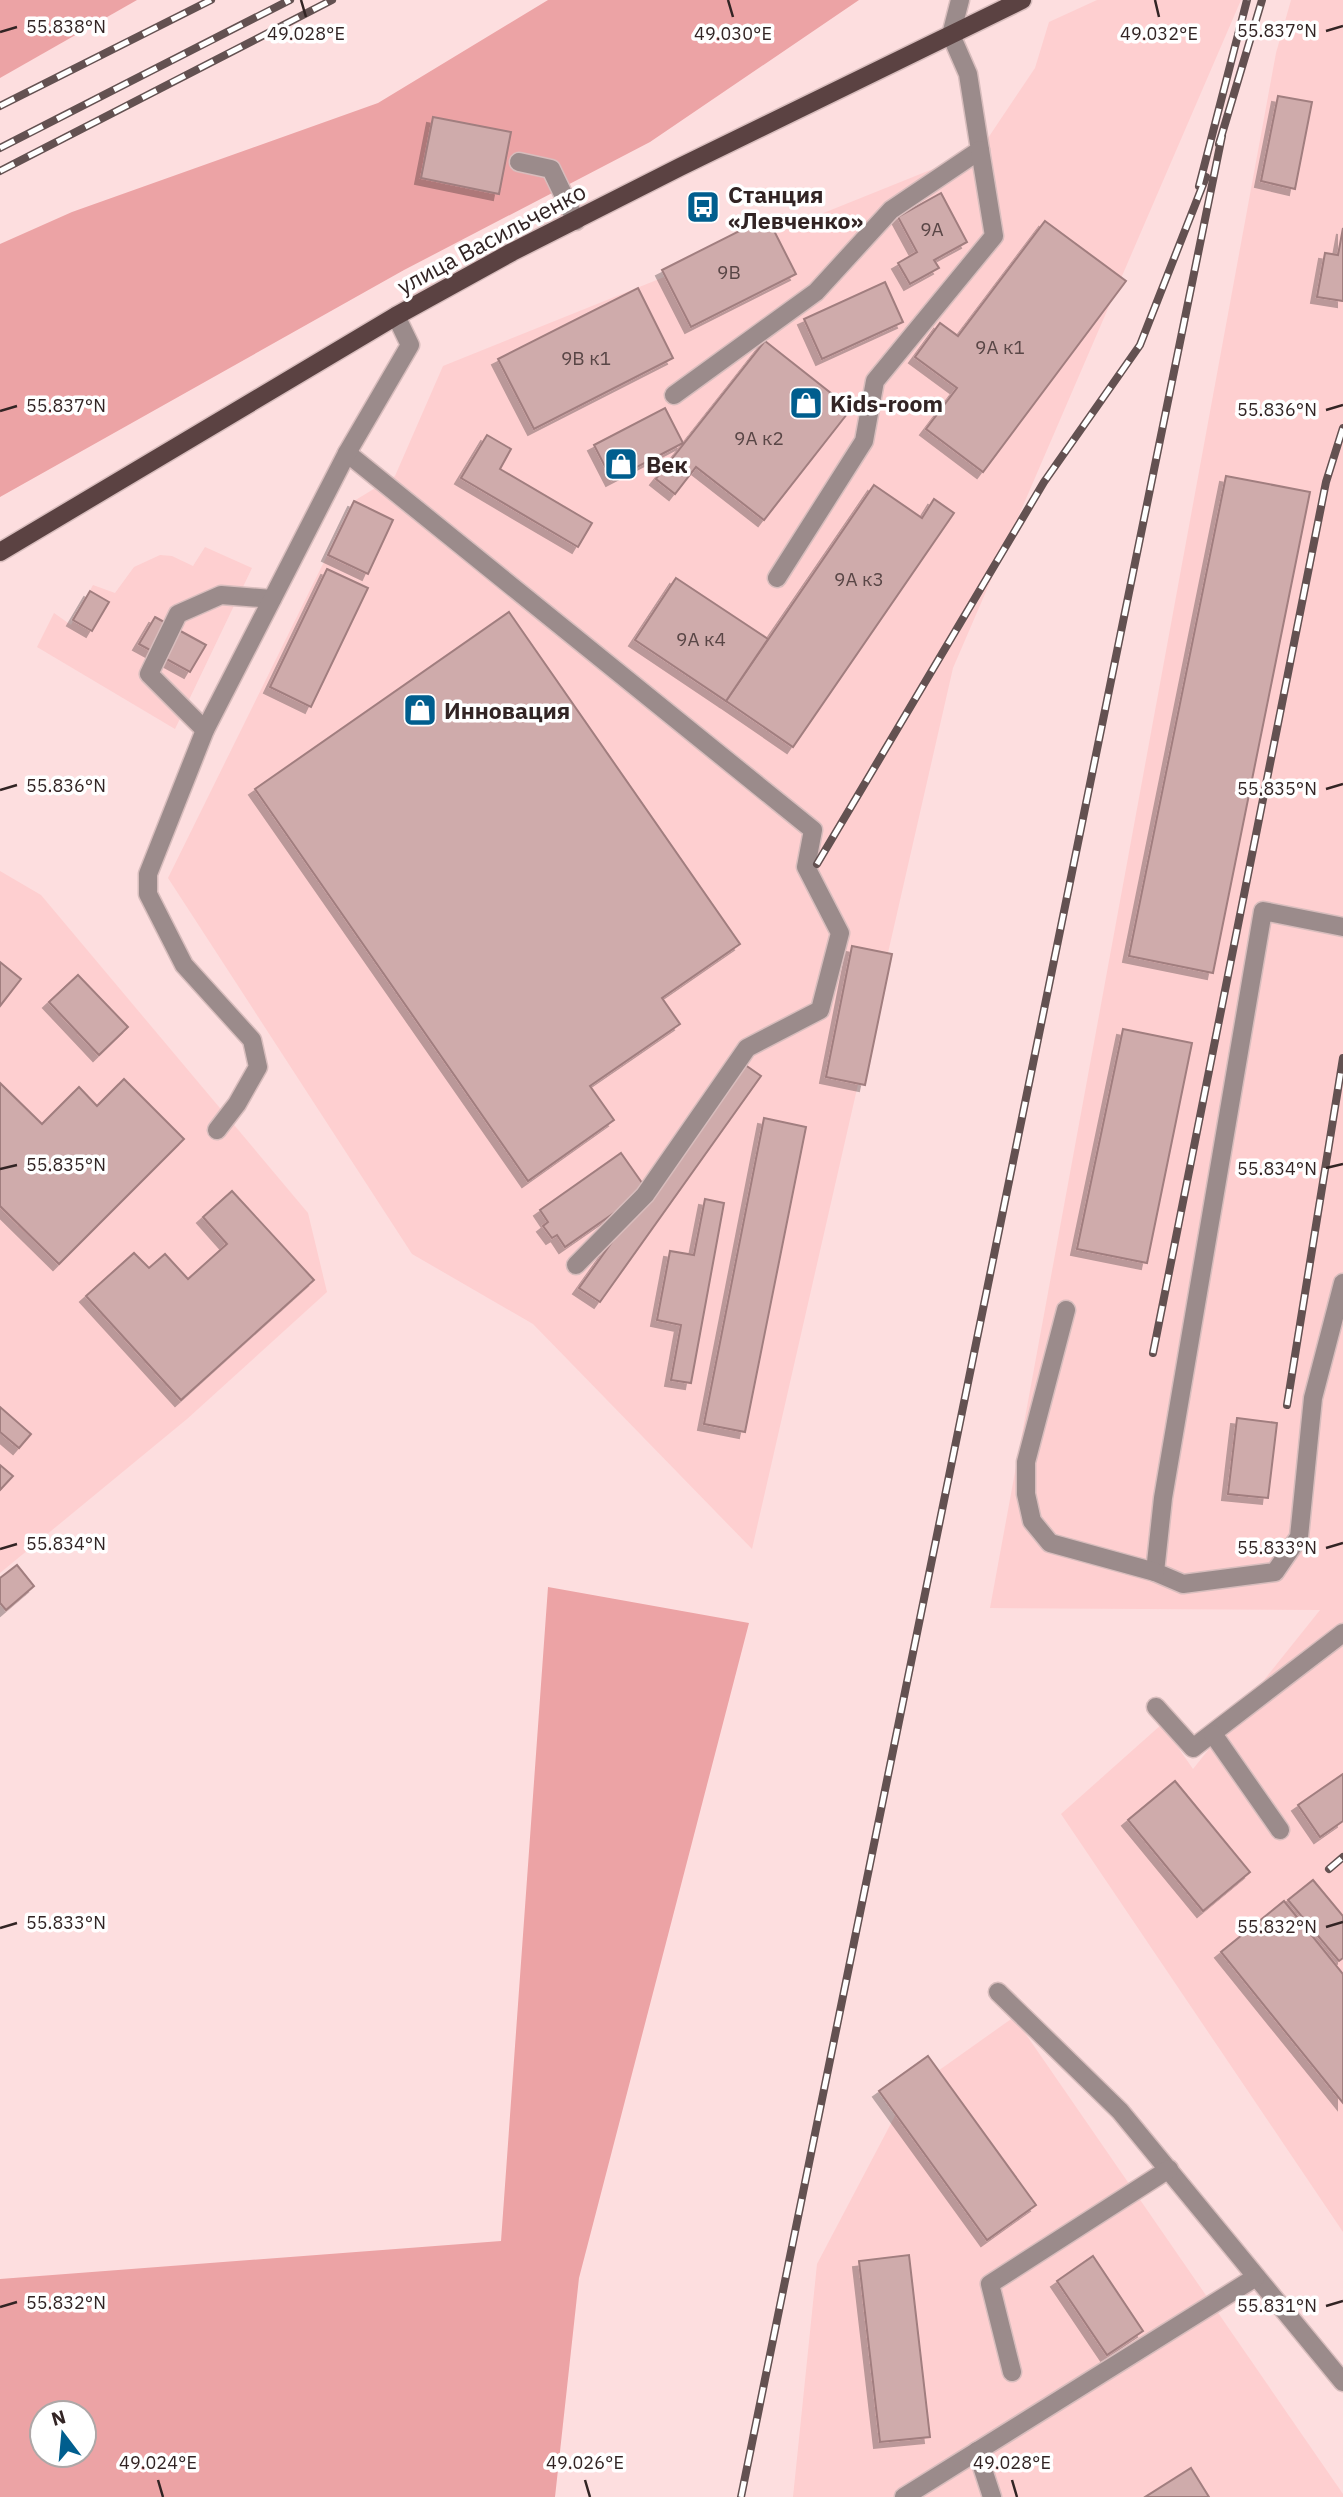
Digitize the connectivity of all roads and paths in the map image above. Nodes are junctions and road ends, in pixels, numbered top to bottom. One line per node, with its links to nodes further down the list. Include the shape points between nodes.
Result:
1 (960, 0): 3 (street)
2 (1022, 0): 3 (main road, улица Васильченко)
3 (951, 35): 4 (street, via 968,74); 6 (main road, улица Васильченко)
4 (980, 150): 8 (street, via 891,210 816,292); 11 (street, via 994,236 875,381 864,441)
5 (519, 162): 6 (street, via 551,169)
6 (576, 221): 7 (main road, улица Васильченко)
7 (396, 316): 9 (street, via 410,345); 10 (main road, улица Васильченко)
8 (674, 395)
9 (347, 453): 12 (street); 16 (street, via 813,830 806,867 840,933 820,1010 747,1048 645,1195)
10 (0, 552)
11 (777, 578)
12 (272, 599): 13 (street); 13 (street, via 221,595 178,614 149,674)
13 (205, 730): 15 (street, via 148,874 148,894 184,965 252,1040 258,1067)
14 (1343, 927): 19 (street, via 1263,911 1163,1498)
15 (217, 1130)
16 (576, 1265)
17 (1343, 1283): 19 (street, via 1313,1398 1299,1537 1275,1572 1183,1584)
18 (1066, 1310): 19 (street, via 1026,1462 1032,1521 1050,1543)
19 (1155, 1572)
20 (1343, 1633): 22 (street)
21 (1156, 1706): 22 (street, via 1193,1748)
22 (1213, 1734): 23 (street)
23 (1280, 1830)
24 (998, 1992): 25 (street, via 1121,2111)
25 (1168, 2169): 26 (street); 27 (street, via 990,2284)
26 (1256, 2277): 28 (street); 29 (street)
27 (1012, 2372)
28 (1343, 2382)
29 (977, 2451): 30 (street); 31 (street)
30 (904, 2497)
31 (992, 2497)

